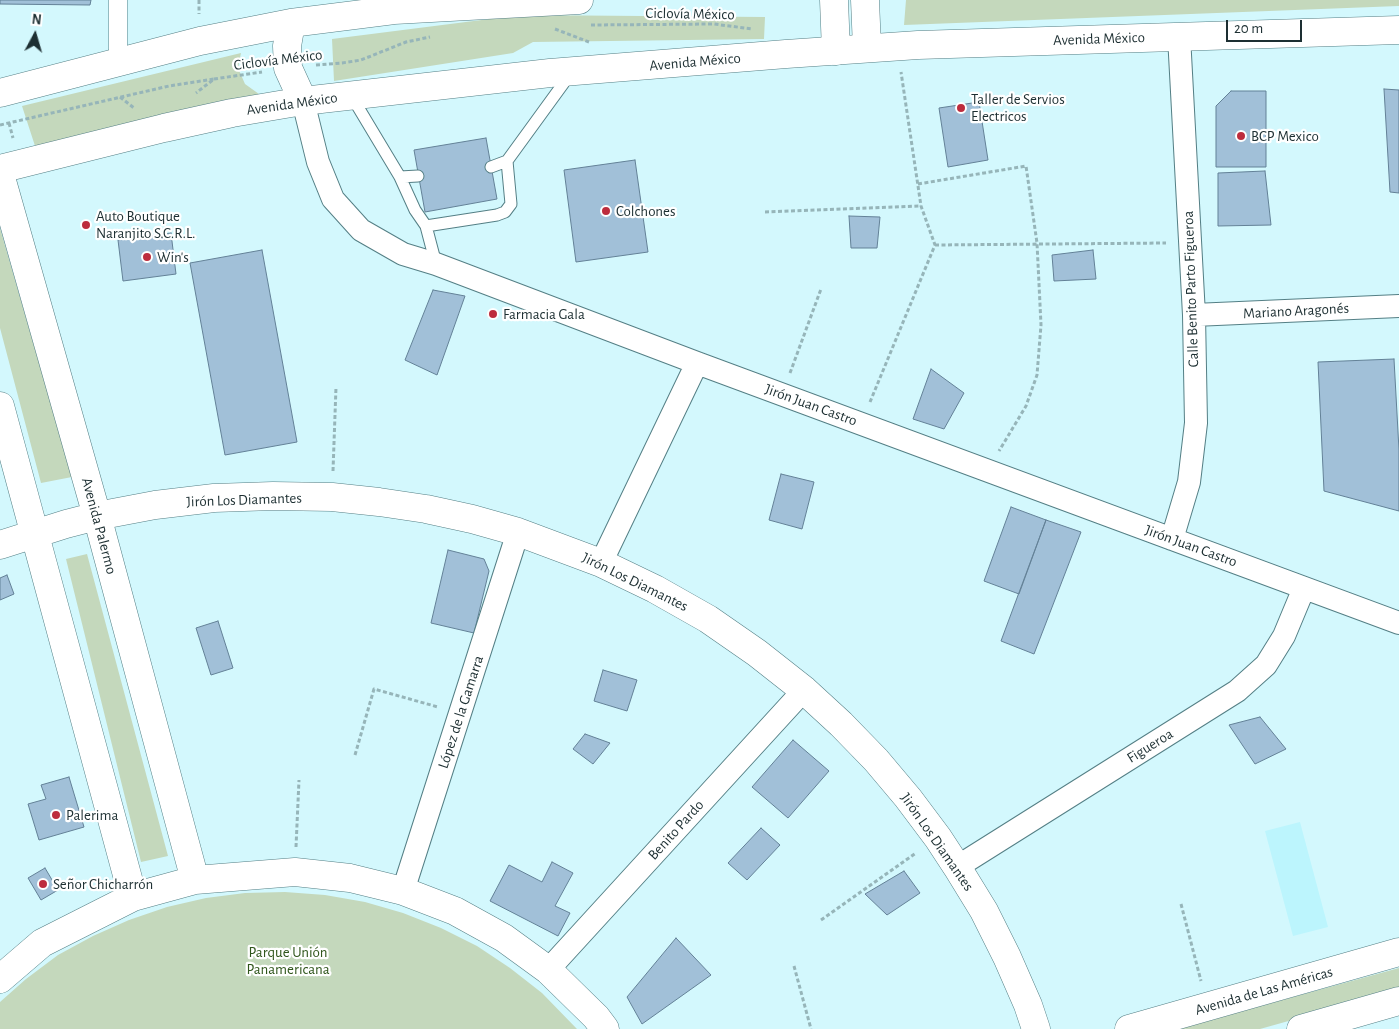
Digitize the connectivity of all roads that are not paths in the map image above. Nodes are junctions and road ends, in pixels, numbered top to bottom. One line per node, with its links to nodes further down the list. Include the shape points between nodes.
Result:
1 (118, 0): 10 (street)
2 (834, 0): 9 (street)
3 (866, 0): 8 (street)
4 (582, 12): 5 (street, via 394,10)
5 (291, 23): 10 (street); 14 (street, via 288,68)
6 (1399, 30): 7 (street, Avenida México)
7 (1179, 36): 8 (street, Avenida México); 24 (street, Calle Benito Parto Figueroa)
8 (867, 48): 9 (street, Avenida México)
9 (836, 51): 11 (street, Avenida México)
10 (118, 62): 12 (street)
11 (572, 72): 13 (street, Avenida México); 15 (lane)
12 (0, 93)
13 (351, 96): 14 (street, Avenida México); 20 (lane)
14 (303, 102): 17 (street, Avenida México, via 222,115); 22 (street, Jirón Juan Castro, via 318,162 333,199 361,230 403,254)
15 (507, 161): 16 (lane); 21 (lane, via 510,204 505,212)
16 (491, 167)
17 (0, 169)
18 (0, 174): 27 (street, Avenida Palermo)
19 (418, 176): 20 (lane)
20 (400, 177): 21 (lane)
21 (426, 226): 22 (lane)
22 (436, 264): 25 (street, Jirón Juan Castro)
23 (1399, 306): 24 (street, Mariano Aragonés)
24 (1194, 315): 30 (street, Calle Benito Parto Figueroa, via 1196,423 1190,482)
25 (697, 363): 30 (street, Jirón Juan Castro); 32 (street)
26 (0, 406): 29 (street)
27 (97, 516): 28 (street, Jirón Los Diamantes, via 214,498 332,498 426,509); 29 (street, Jirón Los Diamantes); 37 (street, Avenida Palermo)
28 (518, 532): 32 (street, Jirón Los Diamantes); 38 (street, López de la Gamarra)
29 (35, 534): 31 (street, Jirón Los Diamantes); 39 (street)
30 (1172, 539): 33 (street, Jirón Juan Castro)
31 (0, 545)
32 (601, 563): 35 (street, Jirón Los Diamantes, via 708,619)
33 (1304, 588): 34 (street, Jirón Juan Castro); 36 (street, Figueroa, via 1284,636 1266,665 1237,691)
34 (1399, 623)
35 (804, 690): 36 (street, Jirón Los Diamantes, via 876,760); 41 (street, Benito Pardo)
36 (958, 867): 45 (street, Jirón Los Diamantes, via 1007,957)
37 (195, 880): 38 (street, via 295,872 350,878); 39 (street)
38 (403, 891): 41 (street, via 455,911 496,933)
39 (133, 897): 42 (street, via 42,942)
40 (1399, 952): 46 (street, Avenida de Las Américas)
41 (548, 970): 44 (street)
42 (0, 979)
43 (1399, 1001): 47 (street)
44 (604, 1029)
45 (1036, 1029)
46 (1130, 1029)
47 (1301, 1029)

